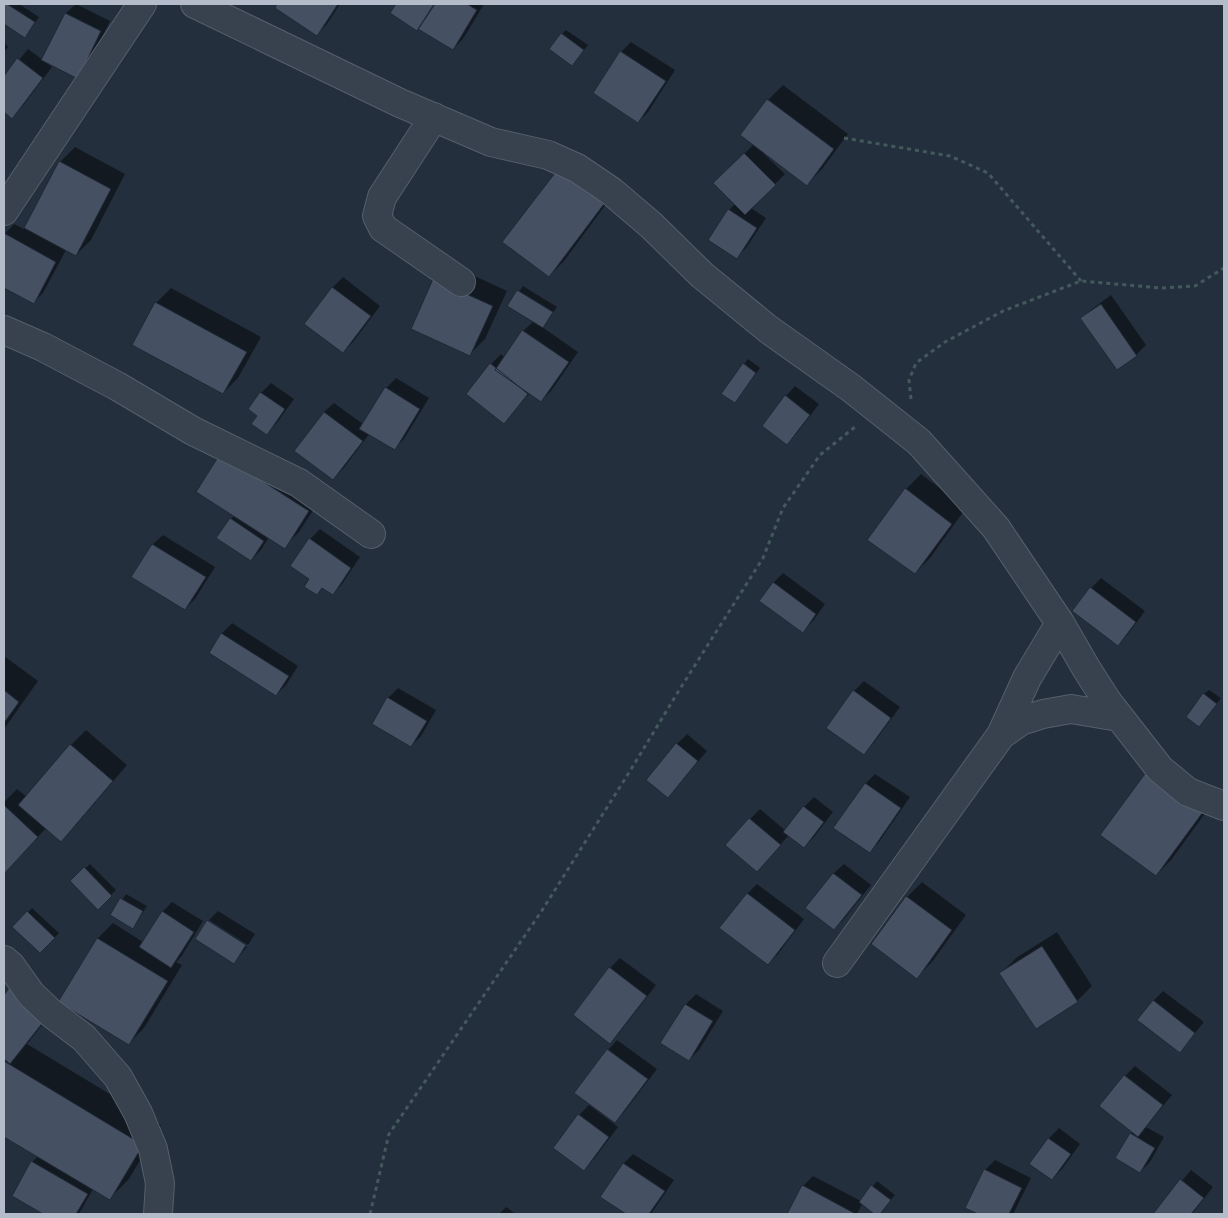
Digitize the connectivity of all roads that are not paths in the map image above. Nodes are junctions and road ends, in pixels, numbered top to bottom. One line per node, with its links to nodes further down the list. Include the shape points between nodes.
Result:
1 (142, 4): 4 (street)
2 (195, 4): 3 (street, via 400,104)
3 (434, 117): 5 (street, via 382,197 377,216 383,228); 8 (street, via 491,142 548,155 577,168 611,191 702,275 914,439 996,528)
4 (4, 211)
5 (461, 282)
6 (4, 330): 7 (street, via 43,347 193,431 299,483)
7 (371, 534)
8 (1060, 623): 9 (street); 10 (street, via 1027,678)
9 (1119, 717): 10 (street, via 1071,709 1021,721); 11 (street, via 1160,769 1188,792)
10 (1001, 735): 13 (street)
11 (1224, 806)
12 (4, 960): 14 (street, via 31,994 84,1038 118,1077 138,1113 152,1149 160,1183)
13 (837, 963)
14 (158, 1214)

